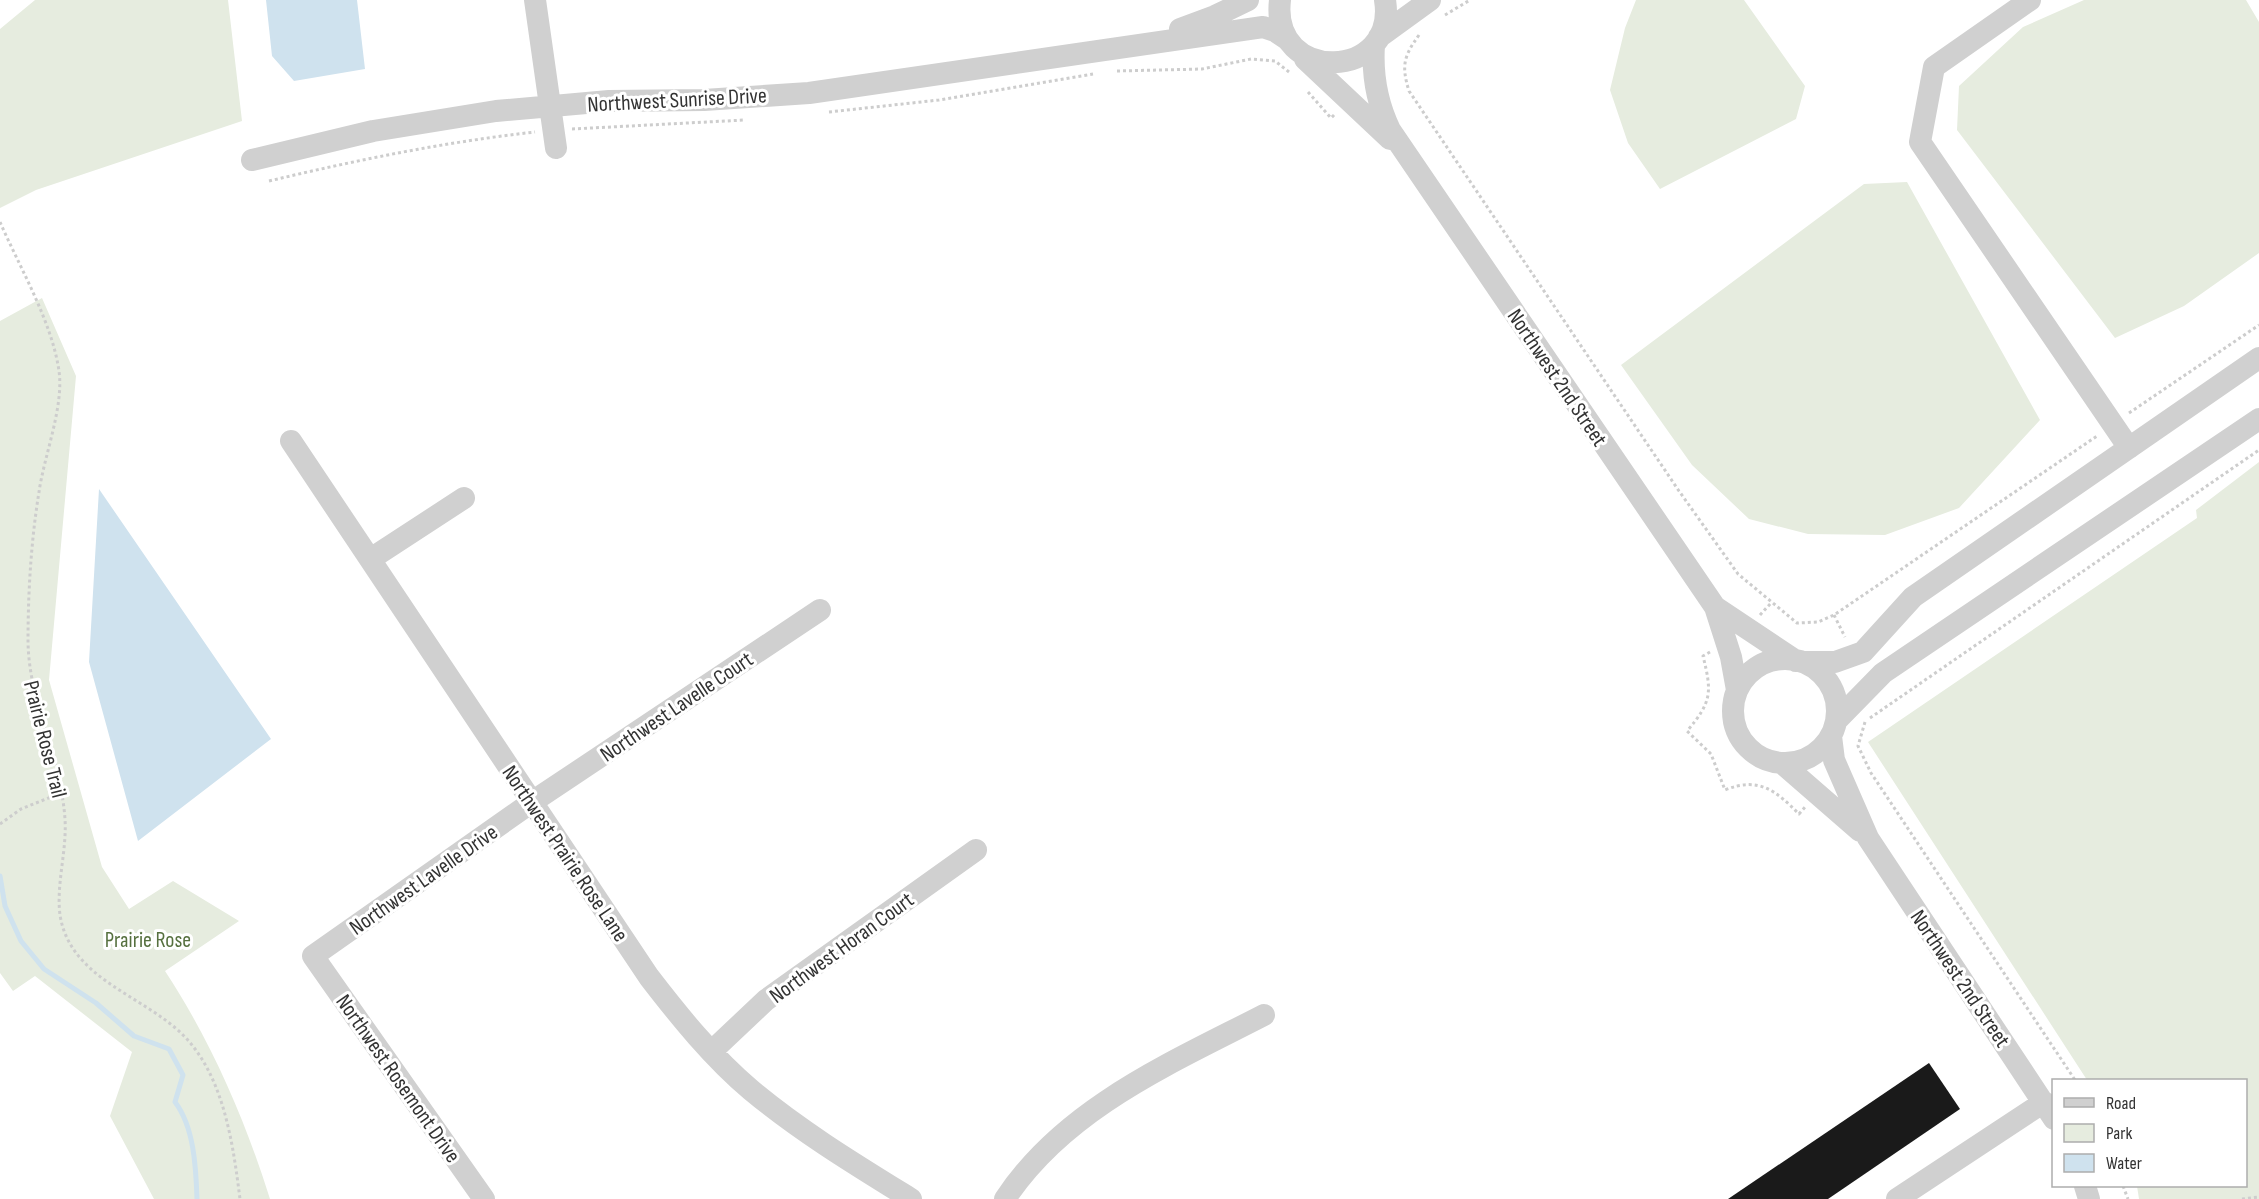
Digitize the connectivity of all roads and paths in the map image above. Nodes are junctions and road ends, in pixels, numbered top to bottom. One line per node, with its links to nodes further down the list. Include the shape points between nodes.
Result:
1 (535, 0): 15 (street)
2 (1248, 0): 11 (street, Northwest Sunrise Drive, via 1173,31)
3 (1280, 0): 10 (street, via 1281,26)
4 (1385, 0): 9 (street, Northwest 2nd Street, via 1387,11)
5 (1470, 0): 7 (path)
6 (2030, 0): 24 (street, via 1934,67 1920,142)
7 (1435, 9): 9 (street)
8 (1426, 29): 24 (path, via 1405,54 1404,76 1409,91 1738,574 1797,623 1818,622 1834,615)
9 (1376, 41): 10 (street, Northwest Sunrise Drive, via 1360,56 1326,63 1309,58); 18 (street, Northwest 2nd Street, via 1373,67 1381,111)
10 (1291, 44): 11 (street, Northwest Sunrise Drive, via 1263,27); 18 (street, Northwest 2nd Street, via 1376,129)
11 (1104, 48): 15 (street, Northwest Sunrise Drive, via 808,93)
12 (1251, 59): 13 (path, via 1275,61)
13 (1291, 73)
14 (1304, 88): 16 (path)
15 (550, 106): 17 (street); 19 (street, Northwest Sunrise Drive, via 422,122)
16 (1330, 118)
17 (556, 148)
18 (1401, 148): 30 (street, Northwest 2nd Street)
19 (252, 160)
20 (0, 222): 39 (path, Prairie Rose Trail, via 51,339 60,375 39,491 28,640 30,675)
21 (2259, 325): 24 (path)
22 (2259, 358): 26 (street)
23 (2259, 419): 33 (street)
24 (2113, 424): 26 (street)
25 (291, 441): 29 (street, Northwest Prairie Rose Lane)
26 (2130, 448): 32 (street, via 1913,597)
27 (2259, 450): 48 (path, via 1865,722 1858,746 1871,773)
28 (464, 498): 29 (street)
29 (372, 558): 40 (street, Northwest Prairie Rose Lane)
30 (1715, 607): 35 (street, Northwest 2nd Street); 36 (street, Northwest 2nd Street)
31 (820, 610): 40 (street, Northwest Lavelle Court)
32 (1893, 620): 33 (street, via 1902,641); 35 (street, via 1863,652 1835,662)
33 (1918, 649): 37 (street, via 1883,673)
34 (1703, 656): 41 (path, via 1709,700 1687,731 1711,754 1725,790 1739,784 1761,785 1781,796)
35 (1801, 661): 36 (street, via 1787,658 1754,668); 37 (street, Northwest 2nd Street, via 1820,672 1831,685 1837,702)
36 (1737, 690): 38 (street, Northwest 2nd Street, via 1732,713 1743,744 1756,756)
37 (1834, 728): 38 (street, via 1821,750 1805,760); 43 (street, Northwest 2nd Street, via 1834,760)
38 (1783, 764): 43 (street, Northwest 2nd Street)
39 (61, 793): 42 (path, via 21,809); 51 (path, Prairie Rose Trail, via 65,820 60,915 70,944 88,969 184,1036 203,1062 224,1111 235,1153)
40 (532, 802): 45 (street, Northwest Lavelle Drive); 47 (street, Northwest Prairie Rose Lane, via 649,977)
41 (1799, 814)
42 (0, 824)
43 (1868, 838): 49 (street, Northwest 2nd Street)
44 (976, 850): 47 (street, Northwest Horan Court, via 766,1000)
45 (314, 956): 52 (street, Northwest Rosemont Drive)
46 (1264, 1016): 54 (street, via 1149,1074 1096,1108 1046,1148)
47 (712, 1051): 53 (street, Northwest Prairie Rose Lane, via 749,1089 803,1130)
48 (2074, 1079)
49 (2049, 1111): 55 (street)
50 (2259, 1197): 56 (path)
51 (240, 1199)
52 (484, 1199)
53 (911, 1199)
54 (1005, 1199)
55 (1897, 1199)
56 (2242, 1199)

